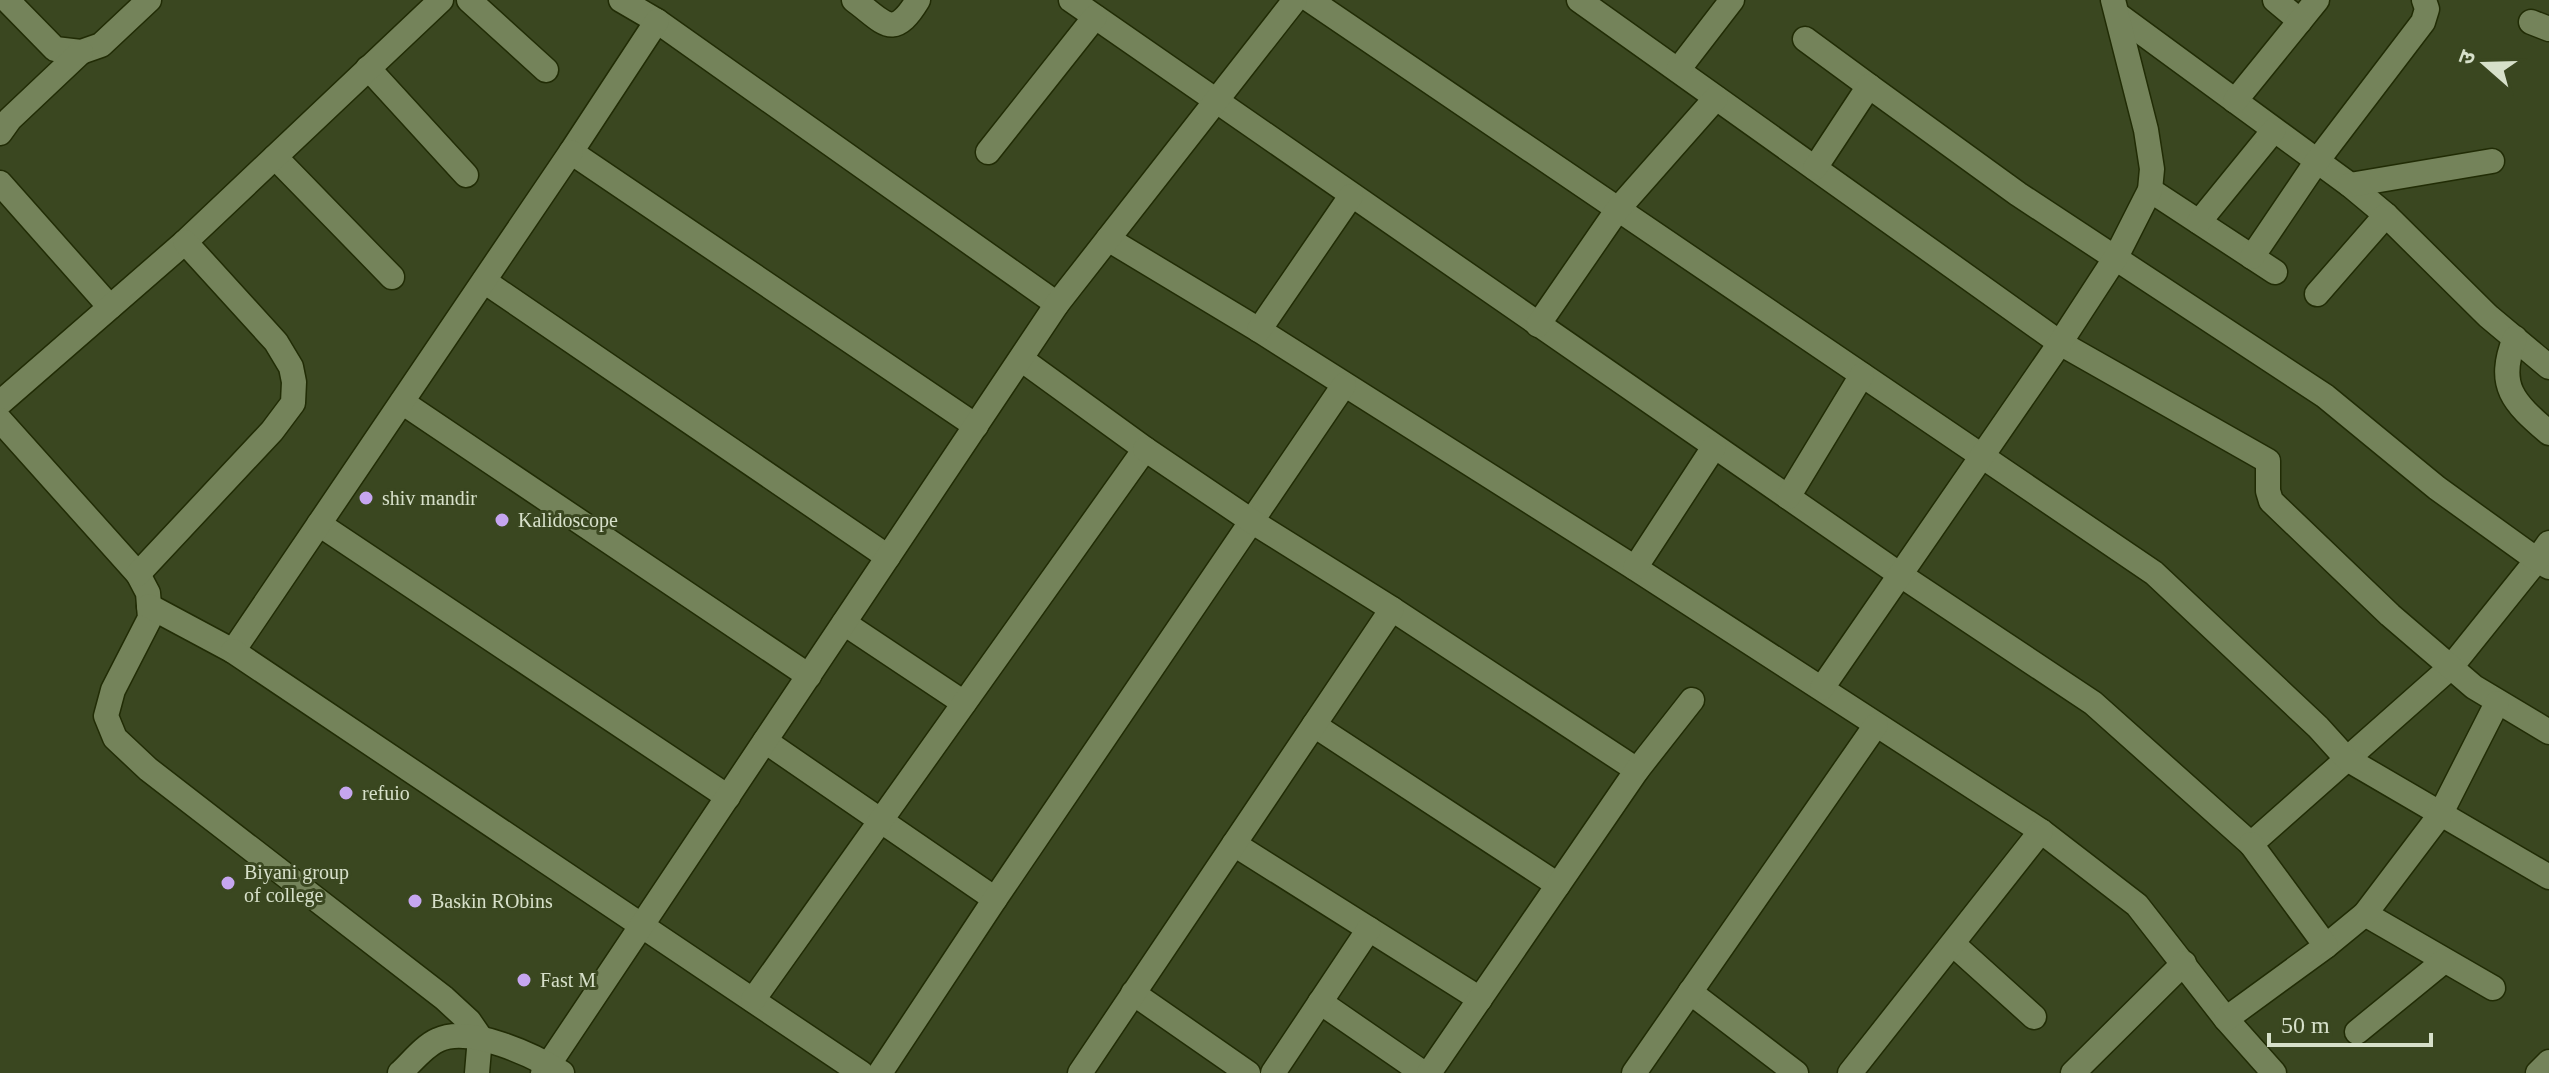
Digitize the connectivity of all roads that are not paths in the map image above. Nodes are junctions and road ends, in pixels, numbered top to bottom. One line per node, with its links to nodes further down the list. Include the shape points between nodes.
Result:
1 (7, 0): 21 (street, via 55,49)
2 (149, 0): 21 (street, via 101,45)
3 (441, 0): 22 (street)
4 (469, 0): 23 (street)
5 (621, 0): 18 (street)
6 (854, 0): 7 (street, via 887,25 908,17)
7 (918, 0)
8 (1071, 0): 17 (street)
9 (1295, 0): 27 (street)
10 (1310, 0): 42 (street)
11 (1579, 0): 24 (street)
12 (1732, 0): 24 (street)
13 (2275, 0): 19 (street)
14 (2317, 0): 19 (street)
15 (2424, 0): 34 (street, via 2423,22)
16 (2116, 7): 28 (street); 40 (street, via 2146,130)
17 (1095, 17): 27 (street); 32 (street)
18 (657, 21): 31 (street); 53 (street)
19 (2300, 21): 28 (street)
20 (1805, 39): 25 (street)
21 (81, 52): 30 (street)
22 (368, 68): 33 (street); 37 (street)
23 (546, 70)
24 (1678, 70): 26 (street)
25 (1869, 86): 36 (street); 47 (street)
26 (1716, 98): 36 (street); 42 (street)
27 (1216, 101): 41 (street); 45 (street)
28 (2235, 101): 29 (street)
29 (2274, 130): 34 (street); 44 (street)
30 (0, 133)
31 (571, 152): 51 (street); 66 (street)
32 (988, 152)
33 (275, 157): 46 (street); 50 (street)
34 (2317, 161): 39 (street); 48 (street)
35 (2492, 161): 39 (street)
36 (1815, 168): 58 (street)
37 (466, 175)
38 (0, 183): 54 (street)
39 (2350, 185): 43 (street)
40 (2150, 190): 44 (street); 47 (street)
41 (1351, 196): 55 (street); 56 (street)
42 (1618, 209): 55 (street); 61 (street)
43 (2386, 215): 52 (street); 57 (street)
44 (2199, 222): 48 (street)
45 (1108, 239): 53 (street); 56 (street)
46 (185, 242): 54 (street); 77 (street, via 276,342 291,367 293,403)
47 (2116, 257): 58 (street); 75 (street, via 2325,396 2437,488)
48 (2252, 257): 49 (street)
49 (2275, 272)
50 (392, 277)
51 (484, 281): 63 (street); 74 (street)
52 (2317, 294)
53 (1057, 304): 59 (street)
54 (110, 307): 64 (street)
55 (1538, 325): 68 (street)
56 (1259, 330): 62 (street)
57 (2515, 338): 60 (street); 67 (street, via 2506,376 2512,394)
58 (2060, 343): 70 (street); 83 (street, via 2268,461 2271,501)
59 (1021, 359): 66 (street); 69 (street)
60 (2549, 367)
61 (1862, 375): 70 (street); 71 (street)
62 (1344, 385): 72 (street); 76 (street)
63 (402, 402): 73 (street); 84 (street)
64 (0, 403)
65 (0, 420): 77 (street)
66 (976, 426): 74 (street)
67 (2549, 433)
68 (1714, 447): 71 (street); 76 (street)
69 (1145, 449): 72 (street); 87 (street)
70 (1981, 456): 78 (street); 93 (street, via 2154,573)
71 (1788, 497): 78 (street)
72 (1253, 522): 80 (street); 103 (street)
73 (319, 524): 82 (street); 95 (street)
74 (888, 557): 81 (street)
75 (2545, 557): 83 (street)
76 (1635, 568): 85 (street)
77 (138, 574): 79 (street)
78 (1899, 574): 85 (street); 100 (street, via 2093,703)
79 (149, 606): 82 (street); 120 (street, via 150,618 113,690 106,716 115,738 444,998)
80 (1392, 609): 89 (street); 94 (street)
81 (844, 623): 84 (street); 87 (street)
82 (233, 651): 105 (street)
83 (2451, 667): 88 (street); 93 (street)
84 (809, 676): 92 (street)
85 (1822, 688): 90 (street)
86 (1692, 700): 94 (street)
87 (964, 703): 97 (street)
88 (2497, 703): 91 (street); 96 (street)
89 (1314, 725): 99 (street); 102 (street)
90 (1876, 725): 98 (street); 112 (street)
91 (2549, 732)
92 (765, 741): 95 (street); 97 (street)
93 (2347, 759): 96 (street); 100 (street)
94 (1637, 770): 102 (street)
95 (728, 797): 105 (street)
96 (2440, 815): 101 (street); 104 (street)
97 (880, 821): 103 (street); 115 (street)
98 (2041, 831): 107 (street); 110 (street, via 2137,905)
99 (1234, 844): 106 (street); 113 (street)
100 (2251, 844): 108 (street)
101 (2549, 877)
102 (1558, 885): 114 (street)
103 (995, 899): 127 (street)
104 (2365, 914): 108 (street); 109 (street)
105 (642, 924): 115 (street); 122 (street)
106 (1369, 929): 114 (street); 116 (street)
107 (1953, 944): 117 (street); 135 (street)
108 (2326, 946): 118 (street)
109 (2444, 961): 111 (street); 119 (street)
110 (2184, 963): 118 (street); 136 (street)
111 (2493, 988)
112 (1690, 992): 133 (street); 134 (street)
113 (1133, 993): 128 (street); 129 (street)
114 (1480, 999): 132 (street)
115 (753, 1000): 126 (street)
116 (1320, 1002): 130 (street); 131 (street)
117 (2034, 1017)
118 (2226, 1019): 123 (street)
119 (2357, 1032)
120 (480, 1037): 122 (street); 124 (street, via 437,1040); 125 (street)
121 (2549, 1062): 137 (street)
122 (551, 1070)
123 (2271, 1072)
124 (400, 1073)
125 (477, 1073)
126 (861, 1073)
127 (880, 1073)
128 (1080, 1073)
129 (1248, 1073)
130 (1273, 1073)
131 (1423, 1073)
132 (1429, 1073)
133 (1634, 1073)
134 (1796, 1073)
135 (1850, 1073)
136 (2073, 1073)
137 (2538, 1073)

